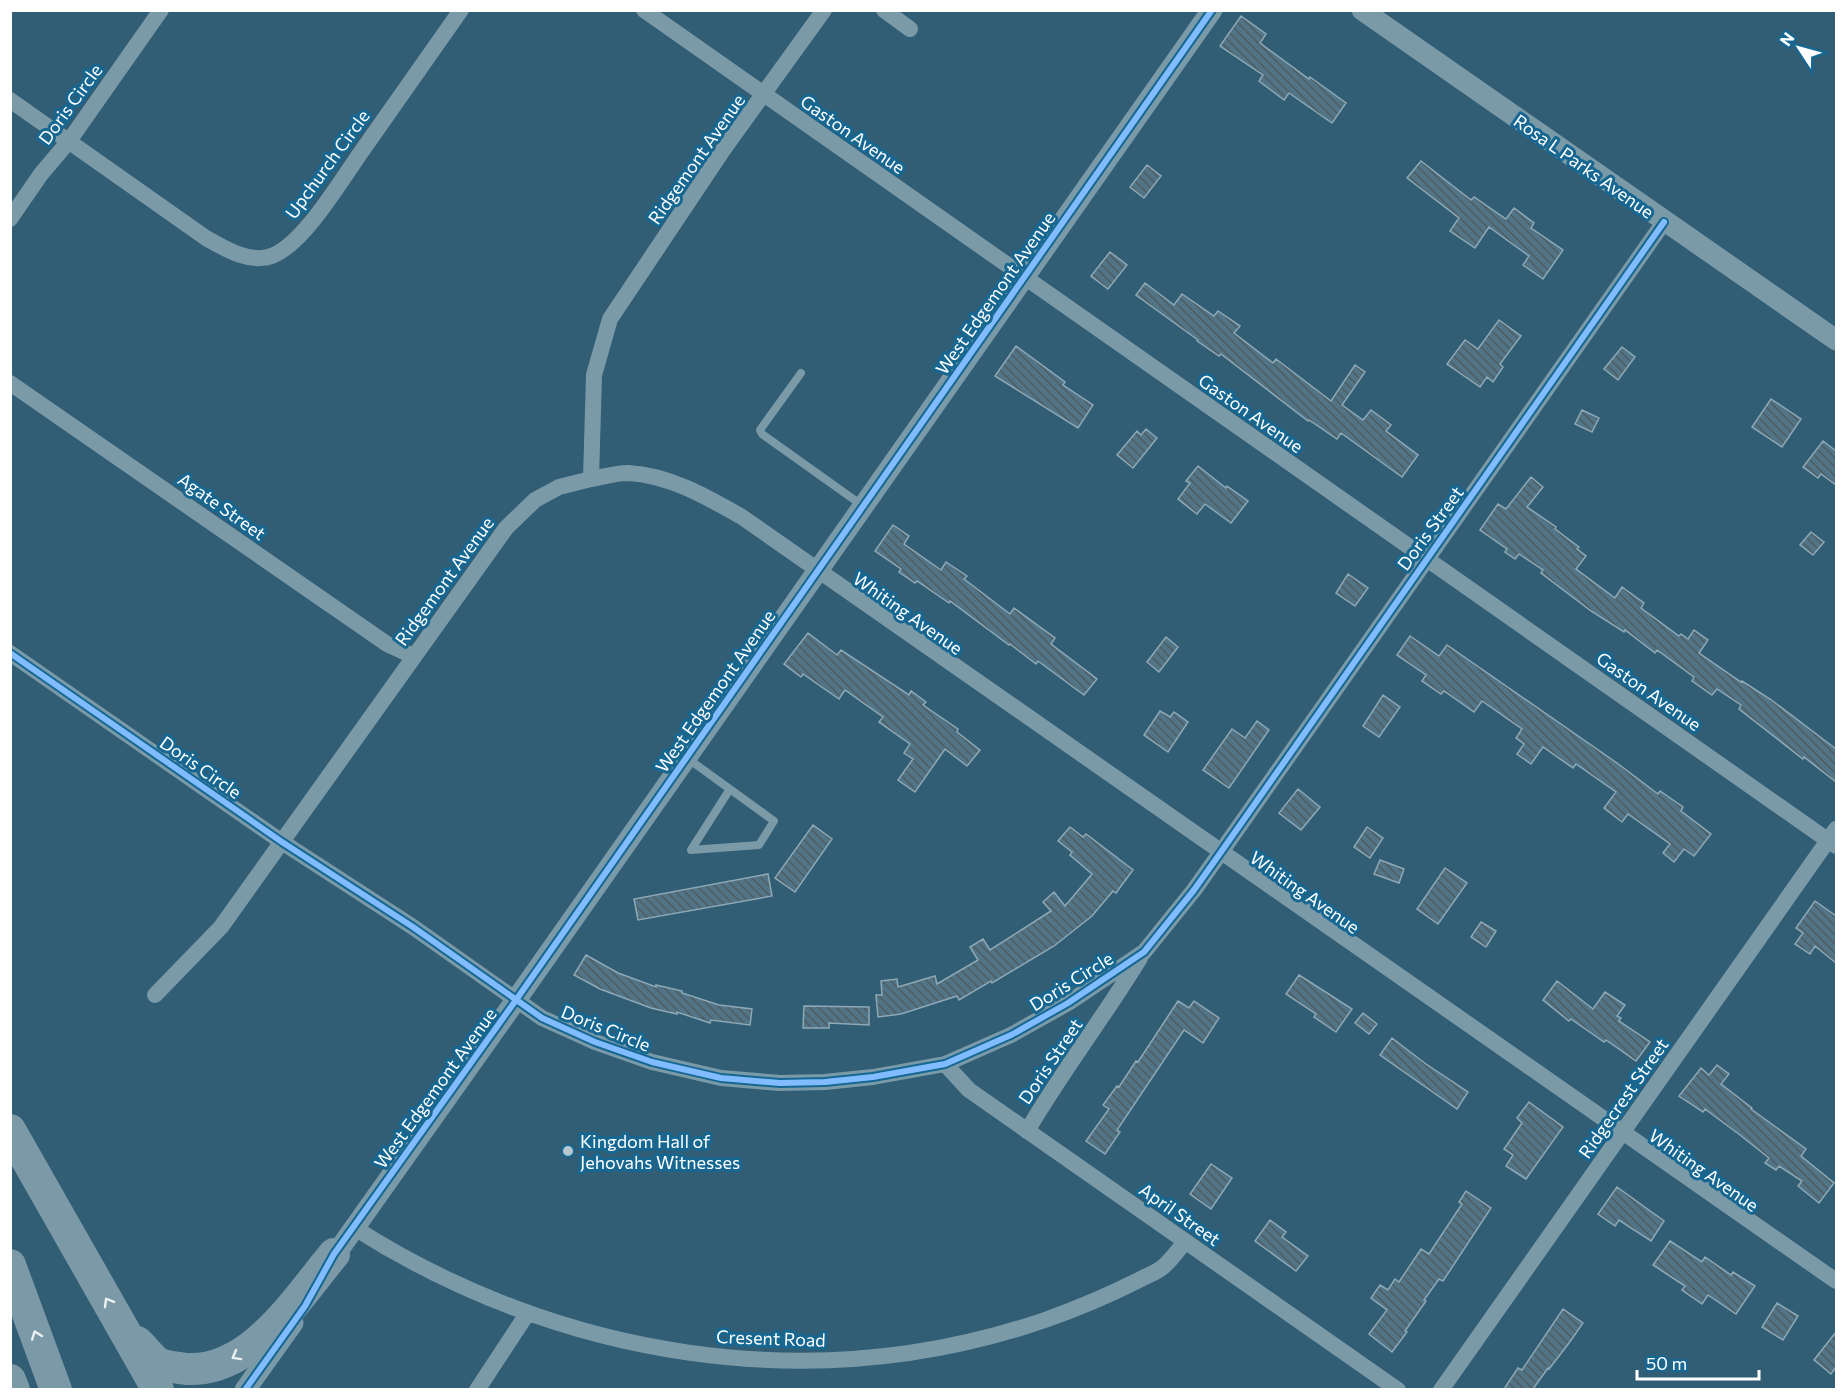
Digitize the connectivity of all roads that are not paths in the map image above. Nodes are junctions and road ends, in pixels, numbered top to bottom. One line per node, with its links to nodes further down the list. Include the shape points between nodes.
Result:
1 (161, 10): 11 (street, Doris Circle)
2 (461, 10): 11 (street, Upchurch Circle, via 315,218 273,256 252,259 217,245)
3 (644, 10): 9 (street, Gaston Avenue)
4 (824, 10): 9 (street, Ridgemont Avenue)
5 (884, 10): 8 (street)
6 (1212, 10): 14 (street, West Edgemont Avenue)
7 (1362, 10): 13 (street, Rosa L Parks Avenue)
8 (910, 29)
9 (765, 95): 14 (street, Gaston Avenue); 18 (street, Ridgemont Avenue, via 723,150 610,320 594,375)
10 (10, 100): 11 (street, Upchurch Circle)
11 (69, 141): 12 (street, Doris Circle)
12 (10, 219)
13 (1664, 222): 15 (street, Rosa L Parks Avenue); 20 (street, Doris Street)
14 (1024, 278): 19 (street, West Edgemont Avenue); 20 (street, Gaston Avenue)
15 (1836, 340)
16 (801, 373): 19 (lane, via 760,430)
17 (10, 383): 23 (street, Agate Street, via 387,644)
18 (591, 479): 21 (street, Whiting Avenue, via 627,473 686,488 742,517); 23 (street, Ridgemont Avenue, via 559,487 514,518)
19 (863, 507): 21 (street, West Edgemont Avenue)
20 (1427, 559): 26 (street, Gaston Avenue); 28 (street, Doris Street)
21 (819, 569): 24 (street, West Edgemont Avenue); 28 (street, Whiting Avenue)
22 (10, 653): 27 (street, Doris Circle)
23 (413, 656): 27 (street, Ridgemont Avenue)
24 (687, 758): 25 (lane); 31 (street, West Edgemont Avenue)
25 (730, 789): 25 (lane, via 774,821 759,845 691,850)
26 (1834, 839): 35 (street, Ridgecrest Street)
27 (282, 842): 30 (street, Ridgemont Avenue, via 221,927); 31 (street, Doris Circle)
28 (1221, 852): 29 (street, Doris Circle); 35 (street, Whiting Avenue)
29 (1144, 952): 32 (street, Doris Circle, via 1042,1019); 34 (street, Doris Street)
30 (155, 995)
31 (516, 1000): 32 (street, Doris Circle, via 554,1024 595,1042 652,1062 721,1077 825,1083); 36 (street, West Edgemont Avenue)
32 (945, 1064): 34 (street, April Street, via 969,1090)
33 (10, 1130): 42 (highway, one-way to 33)
34 (1027, 1131): 37 (street, April Street)
35 (1623, 1131): 40 (street, Whiting Avenue); 50 (street, Ridgecrest Street)
36 (353, 1227): 38 (street, West Edgemont Avenue); 41 (street, Cresent Road, via 420,1267)
37 (1185, 1242): 41 (street, Cresent Road, via 1161,1269 1067,1312 975,1341 886,1357 797,1361 702,1355 610,1339); 49 (street, April Street)
38 (334, 1254): 42 (highway, one-way to 42, via 265,1336 235,1359 198,1369 160,1364); 47 (street, West Edgemont Avenue, via 305,1306)
39 (10, 1265): 45 (highway, one-way to 39)
40 (1836, 1281)
41 (527, 1314): 48 (street)
42 (124, 1330): 46 (highway)
43 (10, 1380): 44 (highway)
44 (14, 1389)
45 (56, 1389)
46 (158, 1389)
47 (245, 1389)
48 (477, 1389)
49 (1398, 1389)
50 (1441, 1389)

